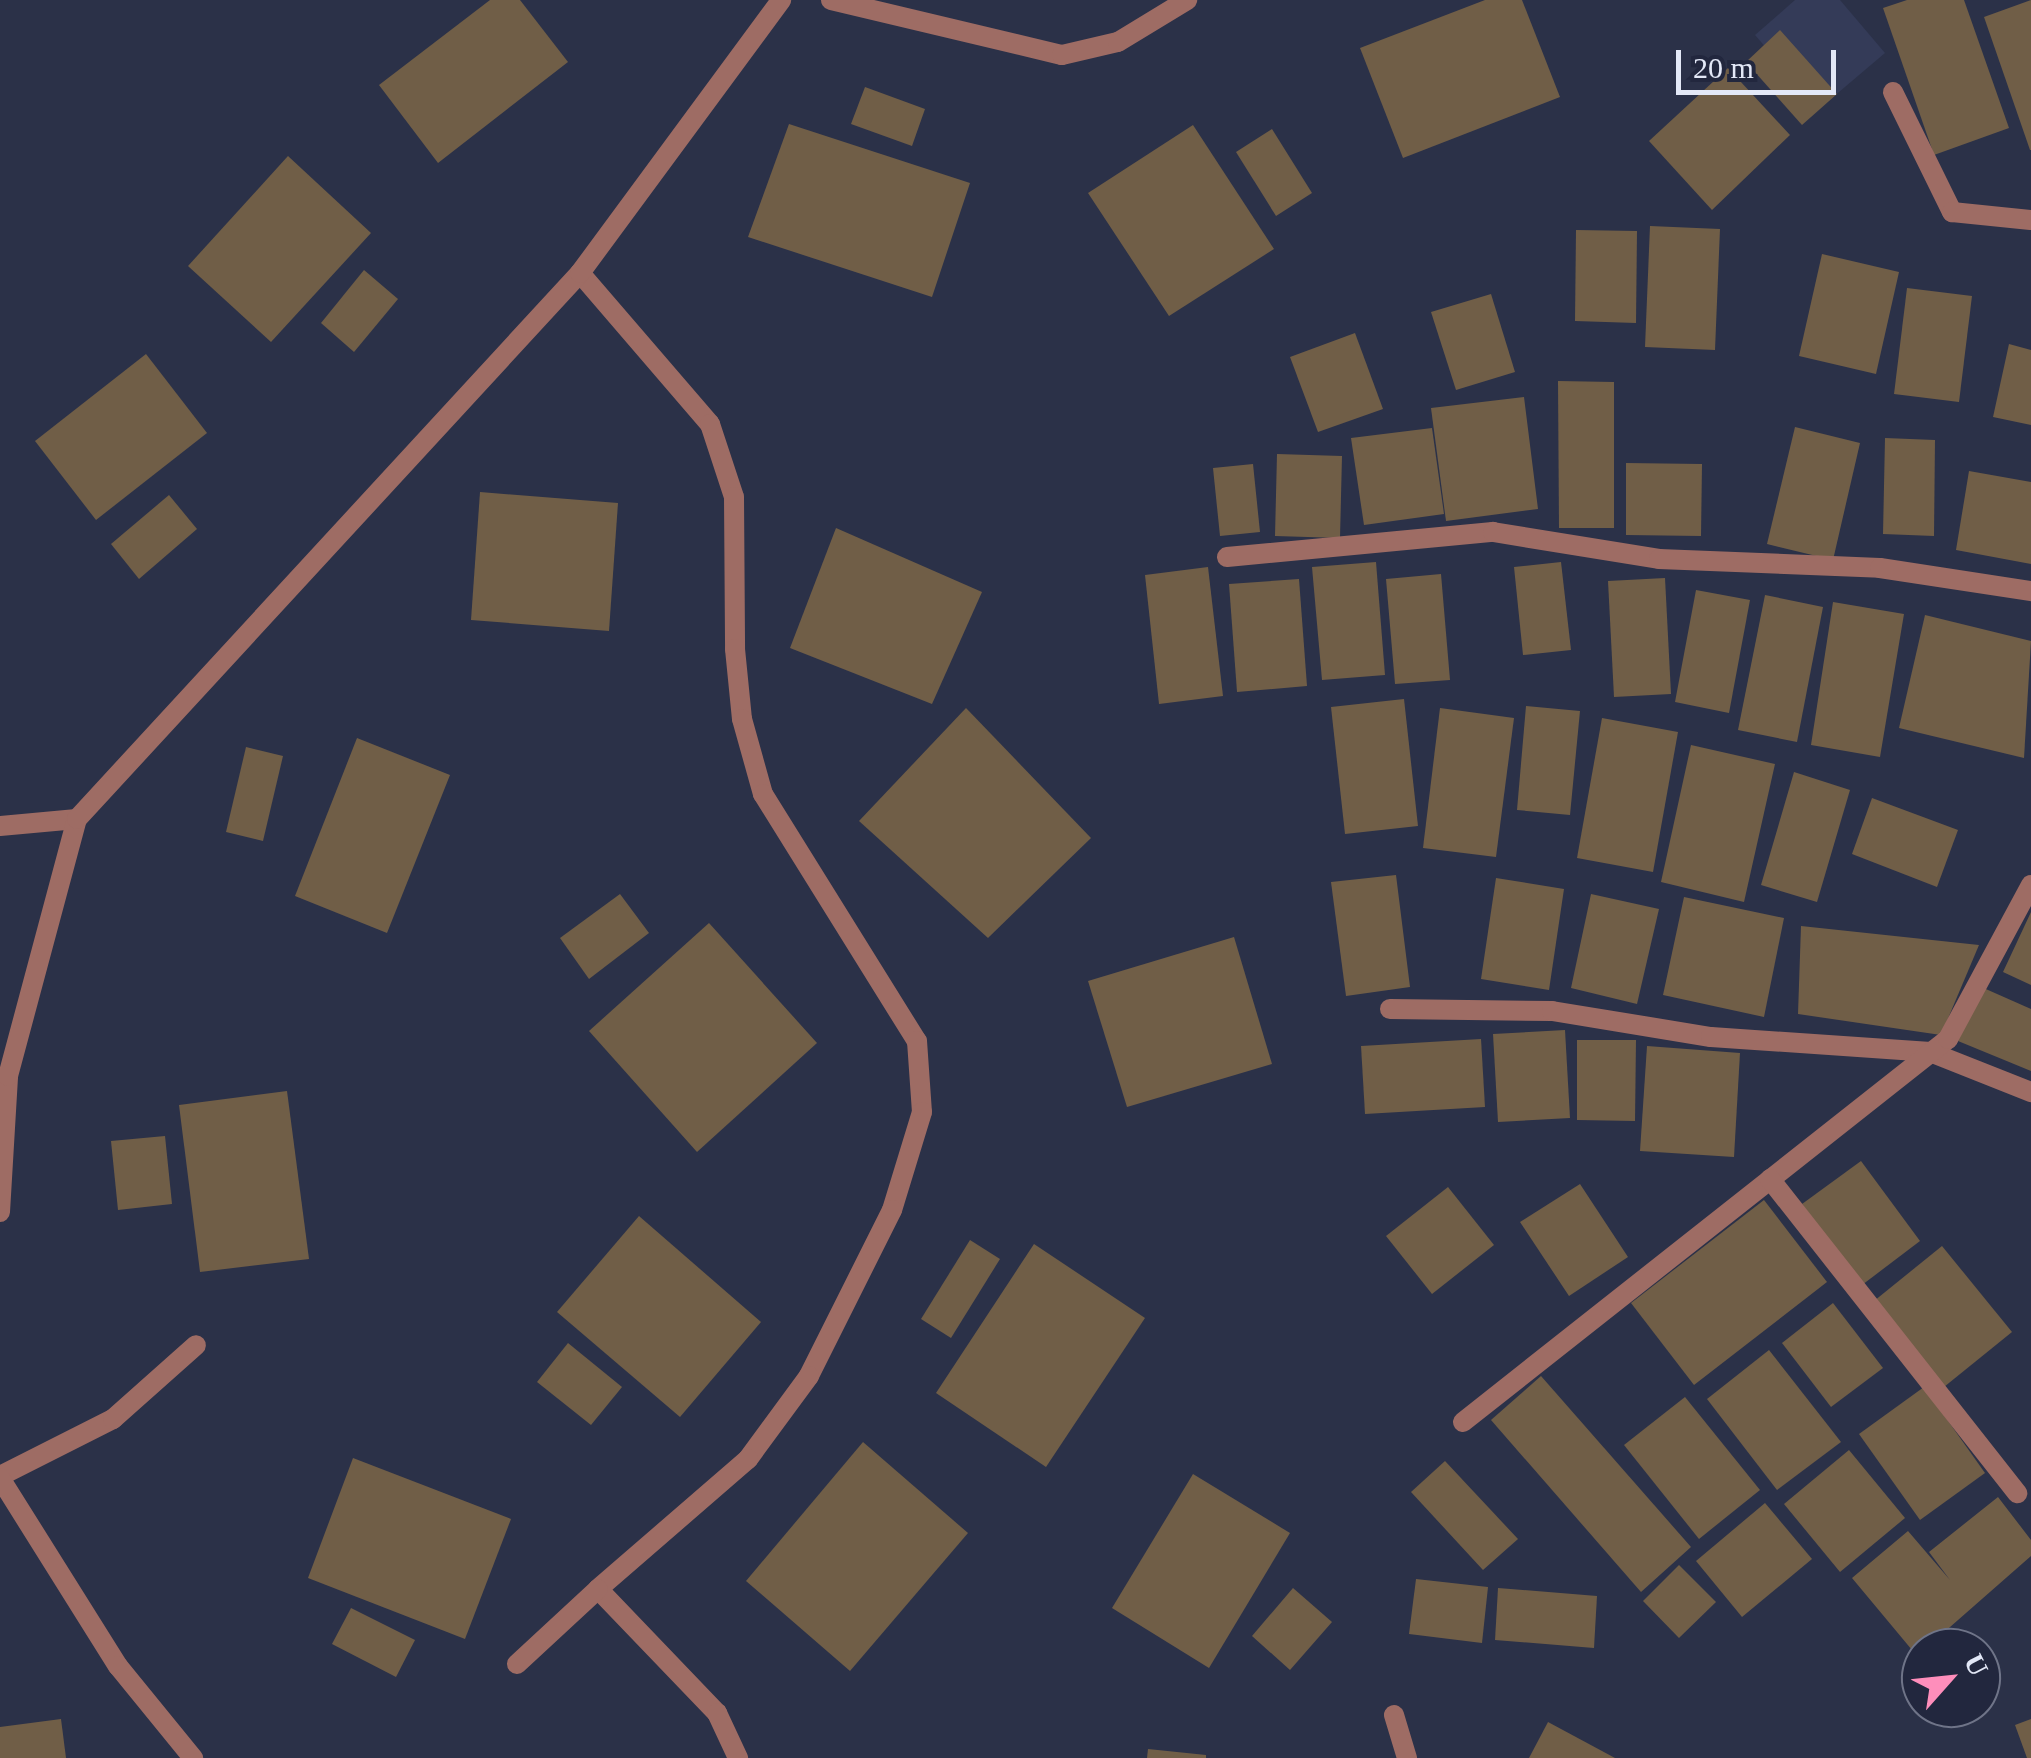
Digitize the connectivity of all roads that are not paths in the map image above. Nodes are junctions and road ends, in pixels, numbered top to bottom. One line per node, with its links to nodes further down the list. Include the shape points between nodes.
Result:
1 (781, 0): 6 (street)
2 (830, 0): 3 (street, via 1062,55 1118,42)
3 (1187, 0)
4 (1893, 92): 5 (street, via 1952,212)
5 (2031, 220)
6 (580, 273): 9 (street); 21 (street, via 710,424 734,496 735,649 742,720 762,794 917,1040 922,1112 892,1210 808,1376 748,1459)
7 (1227, 558): 8 (street, via 1492,532 1660,559 1880,568)
8 (2031, 591)
9 (77, 820): 10 (street); 16 (street, via 8,1076)
10 (0, 826)
11 (2031, 885): 13 (street, via 1948,1040)
12 (1390, 1009): 13 (street, via 1552,1011 1711,1037)
13 (1930, 1052): 14 (street); 15 (street)
14 (2031, 1092)
15 (1770, 1179): 18 (street); 20 (street)
16 (0, 1212)
17 (196, 1345): 19 (street, via 113,1419)
18 (1463, 1422)
19 (0, 1477): 24 (street, via 118,1666)
20 (2017, 1493)
21 (598, 1589): 22 (street); 25 (street, via 717,1714)
22 (517, 1664)
23 (1394, 1715): 26 (street)
24 (193, 1758)
25 (738, 1758)
26 (1407, 1758)

